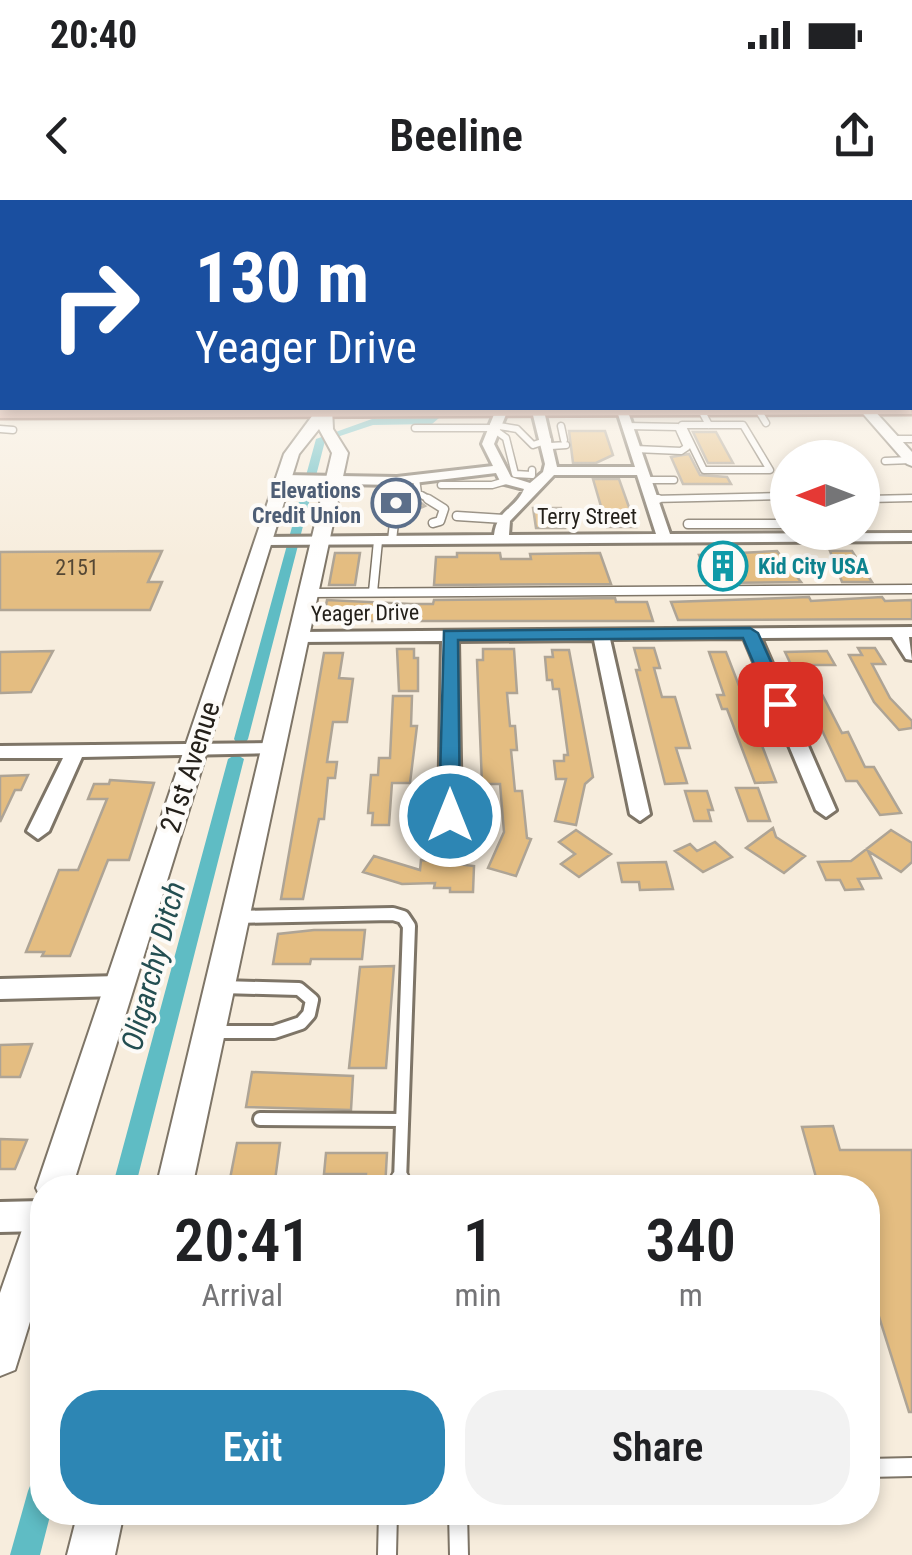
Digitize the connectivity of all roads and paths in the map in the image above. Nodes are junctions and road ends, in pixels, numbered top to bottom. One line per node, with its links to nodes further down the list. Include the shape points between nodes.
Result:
1 (315, 432): 23 (street, 21st Avenue, via 292,454)
2 (328, 432): 24 (street, via 340,454)
3 (492, 432): 21 (street, via 488,444)
4 (503, 432): 19 (lane, via 515,474 527,477)
5 (526, 432): 15 (lane)
6 (547, 432): 15 (street)
7 (558, 432): 15 (lane)
8 (627, 432): 16 (street)
9 (680, 432): 16 (lane, via 686,447 681,451)
10 (686, 432): 11 (lane, via 704,470 770,470)
11 (748, 432)
12 (887, 432): 13 (street)
13 (893, 439): 14 (lane); 18 (street)
14 (912, 440)
15 (552, 443): 20 (street)
16 (634, 449): 22 (street)
17 (885, 461): 18 (lane)
18 (912, 461)
19 (532, 470)
20 (552, 471): 22 (street); 28 (street)
21 (504, 475): 25 (street); 27 (lane, via 492,485); 28 (street)
22 (644, 476): 26 (lane); 32 (street)
23 (292, 479): 24 (street); 45 (street, 21st Avenue)
24 (326, 479): 25 (street); 46 (street)
25 (416, 479): 36 (lane, via 418,493 444,508)
26 (674, 480)
27 (441, 486)
28 (532, 487): 34 (street)
29 (770, 496): 32 (lane)
30 (880, 498): 31 (lane)
31 (912, 498)
32 (652, 499): 41 (street)
33 (457, 516): 34 (lane)
34 (504, 519): 42 (street)
35 (394, 523): 43 (lane)
36 (432, 523)
37 (688, 524): 39 (lane)
38 (770, 529): 39 (street, Terry Street)
39 (724, 531): 41 (street, Terry Street)
40 (880, 537): 44 (street, Terry Street)
41 (664, 538): 42 (street, Terry Street)
42 (501, 539): 43 (street, Terry Street)
43 (385, 540): 46 (street, Terry Street); 48 (lane)
44 (909, 540)
45 (273, 541): 46 (street, Terry Street); 57 (street, 21st Avenue)
46 (312, 541): 49 (street)
47 (912, 589): 48 (lane)
48 (373, 592): 49 (lane)
49 (309, 593): 54 (street)
50 (905, 632): 51 (street, Yeager Drive); 55 (street)
51 (750, 633): 53 (street, Yeager Drive); 60 (street)
52 (450, 635): 53 (street, Yeager Drive); 54 (street, Yeager Drive); 62 (street)
53 (601, 635): 61 (street)
54 (299, 637): 56 (street)
55 (912, 655)
56 (273, 749): 57 (street); 64 (street)
57 (196, 750): 59 (street); 65 (street, 21st Avenue)
58 (0, 752): 59 (street)
59 (75, 752): 63 (street)
60 (826, 810)
61 (640, 814)
62 (450, 816)
63 (38, 830)
64 (235, 917): 67 (street); 70 (lane, via 403,917 409,926)
65 (120, 986): 66 (street); 71 (street, 21st Avenue)
66 (0, 988)
67 (219, 988): 68 (street); 68 (lane, via 299,989 312,1000 312,1010 288,1031)
68 (210, 1032): 72 (street)
69 (260, 1118): 70 (lane)
70 (402, 1120): 73 (lane)
71 (58, 1175)
72 (177, 1175)
73 (400, 1175)
74 (0, 1216): 75 (street)
75 (30, 1219)
76 (30, 1259): 77 (street)
77 (0, 1355)
78 (912, 1467): 79 (lane)
79 (880, 1468)
80 (98, 1525): 83 (street)
81 (388, 1525): 84 (lane)
82 (458, 1525): 85 (lane)
83 (91, 1555)
84 (387, 1555)
85 (458, 1555)

